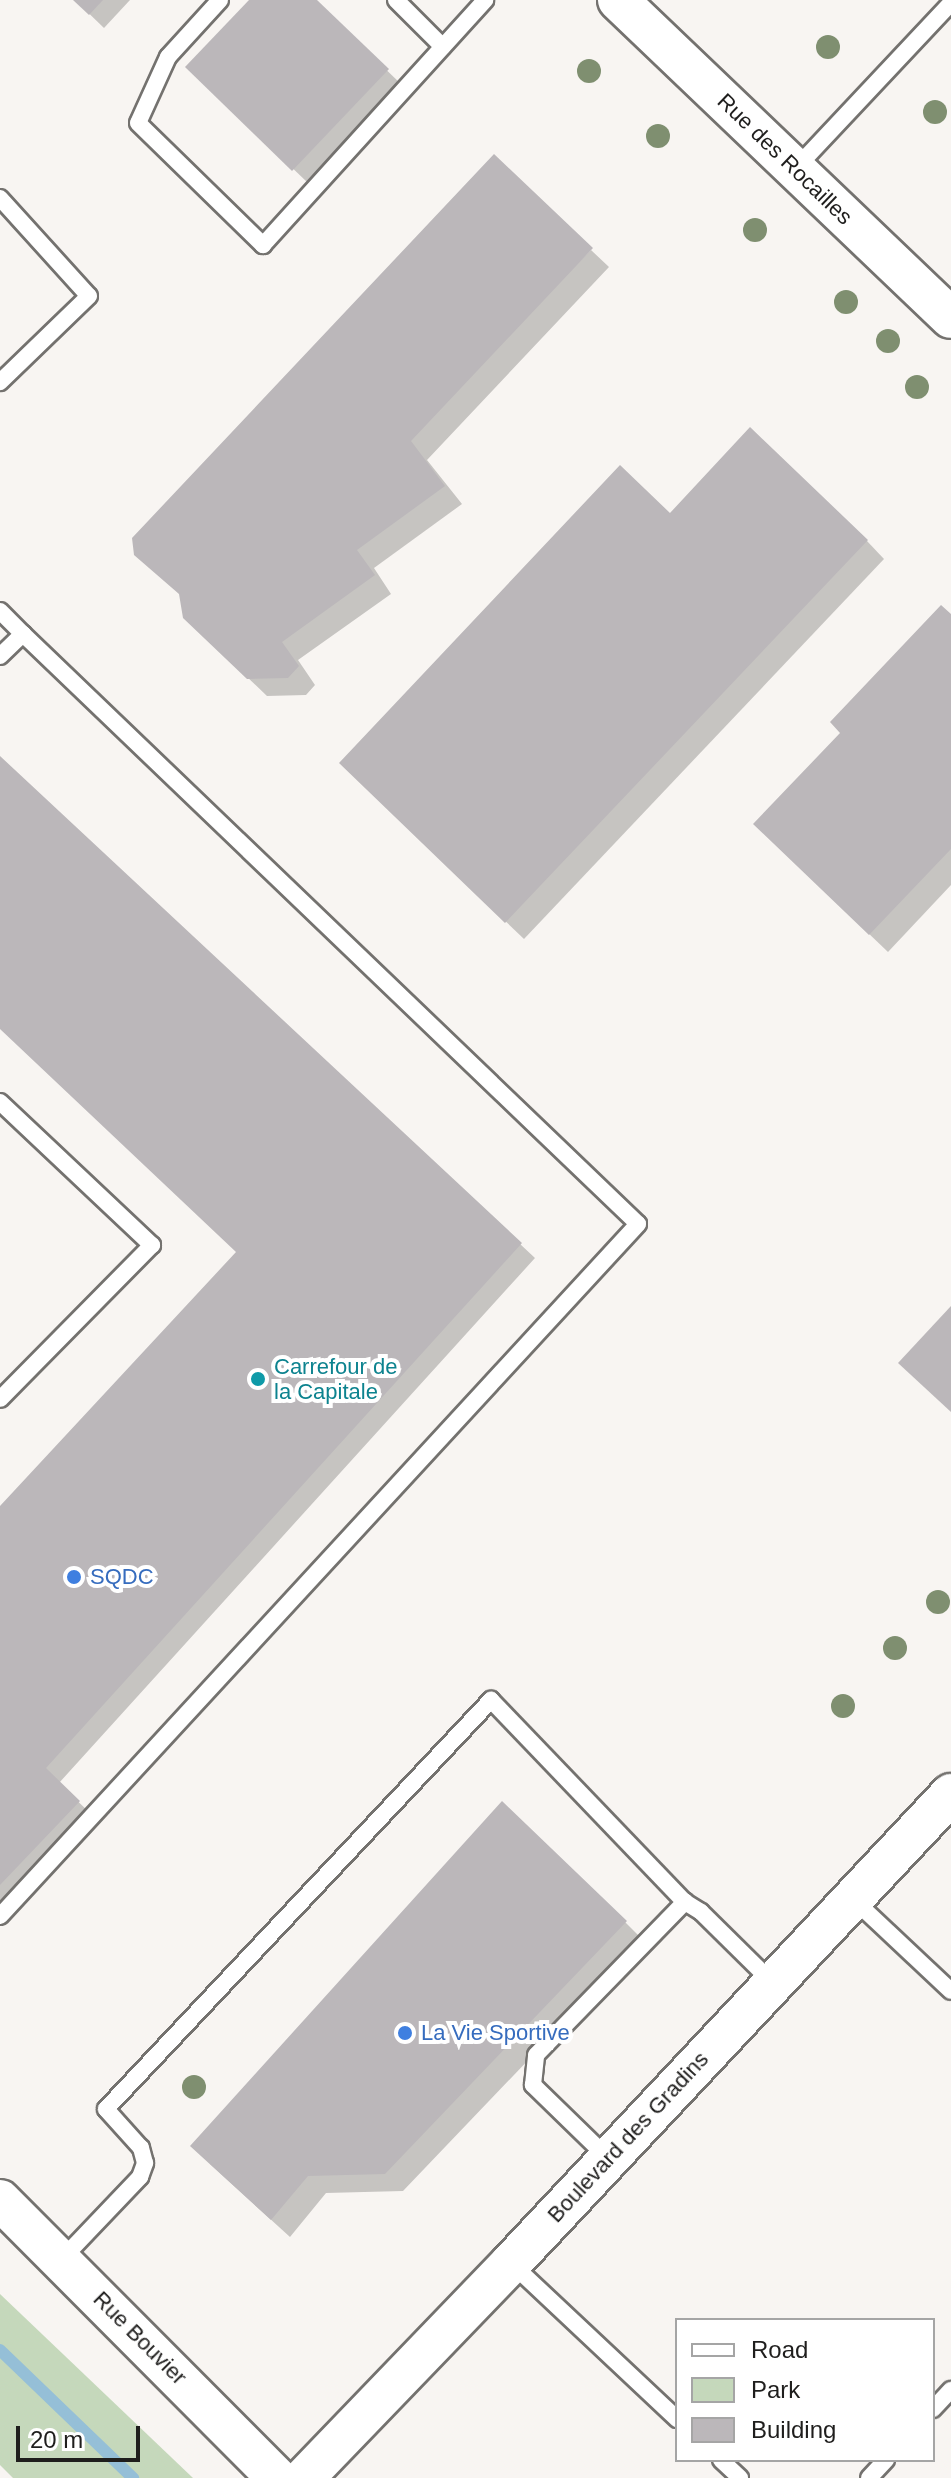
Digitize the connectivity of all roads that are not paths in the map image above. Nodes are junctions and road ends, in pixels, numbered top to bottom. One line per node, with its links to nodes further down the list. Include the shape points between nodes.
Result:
1 (220, 0): 6 (lane, via 168,57 138,123 263,245)
2 (396, 0): 6 (lane)
3 (485, 0): 6 (lane)
4 (618, 0): 7 (street, Rue des Rocailles)
5 (951, 3): 7 (lane)
6 (443, 47)
7 (795, 168): 9 (street, Rue des Rocailles)
8 (0, 198): 10 (lane, via 89,296)
9 (951, 318)
10 (0, 382)
11 (0, 611): 12 (lane)
12 (23, 634): 13 (lane); 19 (lane, via 638,1224)
13 (0, 656)
14 (0, 1102): 15 (lane, via 152,1245)
15 (0, 1399)
16 (949, 1799): 17 (street, Boulevard des Gradins)
17 (853, 1899): 20 (street, Boulevard des Gradins); 21 (lane)
18 (685, 1902): 20 (lane); 22 (lane, via 536,2055 533,2085); 24 (lane, via 491,1700 106,2109 141,2148 145,2163 140,2177)
19 (0, 1916)
20 (772, 1982): 22 (street, Boulevard des Gradins)
21 (951, 1991)
22 (608, 2158): 25 (street, Boulevard des Gradins)
23 (0, 2200): 24 (street, Rue Bouvier)
24 (61, 2260): 31 (street, Rue Bouvier)
25 (511, 2263): 28 (lane); 32 (street, Boulevard des Gradins)
26 (951, 2390): 27 (lane)
27 (935, 2407)
28 (675, 2417)
29 (723, 2462): 33 (lane)
30 (884, 2462): 34 (lane)
31 (277, 2478)
32 (304, 2478)
33 (740, 2478)
34 (869, 2478)

